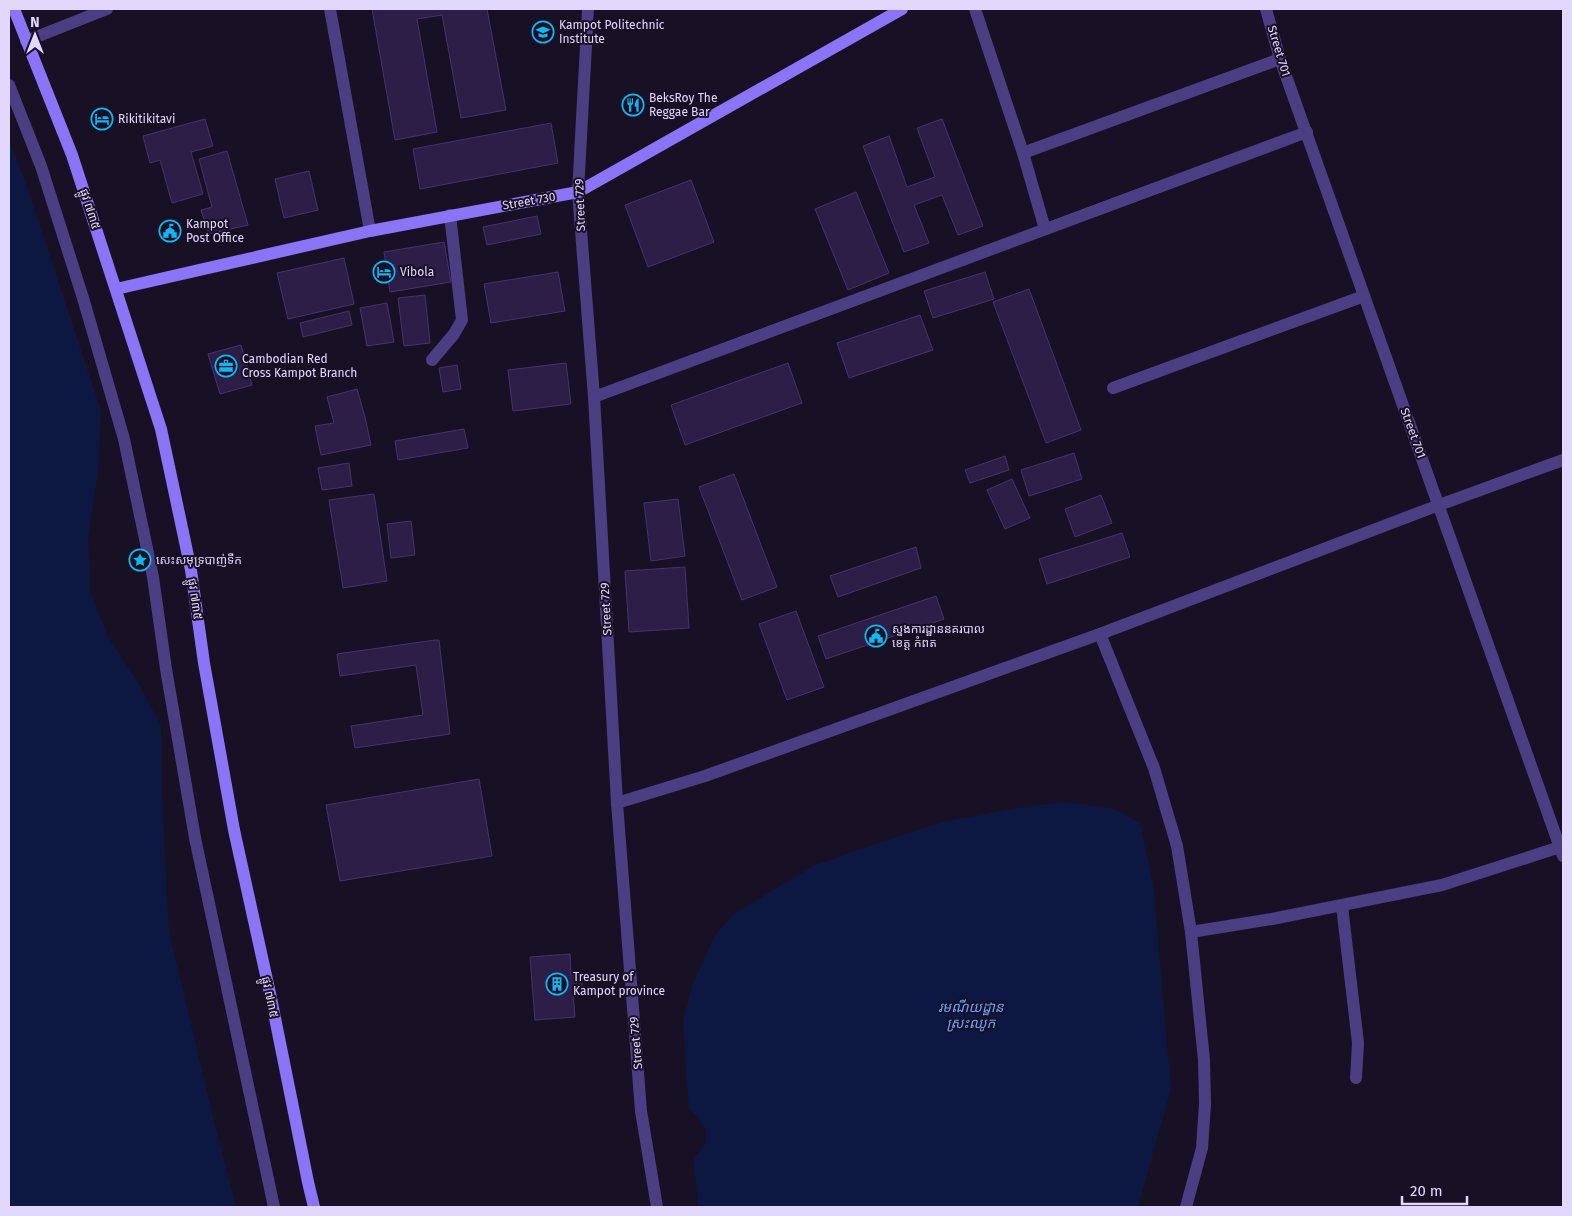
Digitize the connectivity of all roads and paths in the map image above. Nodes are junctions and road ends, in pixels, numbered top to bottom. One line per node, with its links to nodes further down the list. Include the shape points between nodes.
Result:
1 (14, 9): 8 (street, ផ្លូវ ៧៣៥)
2 (107, 9): 8 (street)
3 (330, 9): 16 (street)
4 (588, 9): 13 (street, Street 729)
5 (902, 9): 13 (street, Street 730)
6 (975, 9): 12 (street)
7 (1266, 9): 9 (street, Street 701)
8 (26, 41): 17 (street, ផ្លូវ ៧៣៥, via 72,155)
9 (1280, 59): 11 (street, Street 701); 12 (street)
10 (9, 85): 30 (street, via 41,166 124,439 153,577 196,838)
11 (1306, 132): 15 (street); 18 (street, Street 701)
12 (1023, 153): 15 (street)
13 (578, 192): 14 (street, Street 730); 21 (street, Street 729)
14 (450, 215): 16 (street, Street 730); 19 (street, via 462,320)
15 (1045, 229): 21 (street)
16 (370, 231): 17 (street, Street 730)
17 (116, 289): 31 (street, ផ្លូវ ៧៣៥, via 161,429 176,492 234,830)
18 (1364, 296): 20 (street); 23 (street, Street 701)
19 (432, 360)
20 (1113, 388)
21 (594, 397): 25 (street, Street 729)
22 (1563, 460): 23 (street)
23 (1439, 505): 24 (street); 26 (street, Street 701)
24 (1100, 634): 25 (street, via 705,776); 28 (street, via 1154,768 1178,846)
25 (617, 803): 32 (street, Street 729, via 641,1111)
26 (1562, 852): 27 (street, via 1442,885)
27 (1342, 906): 28 (street); 29 (street, via 1358,1043)
28 (1191, 932): 33 (street, via 1204,1060 1205,1104 1202,1148)
29 (1356, 1078)
30 (274, 1207)
31 (314, 1207)
32 (657, 1207)
33 (1186, 1207)

